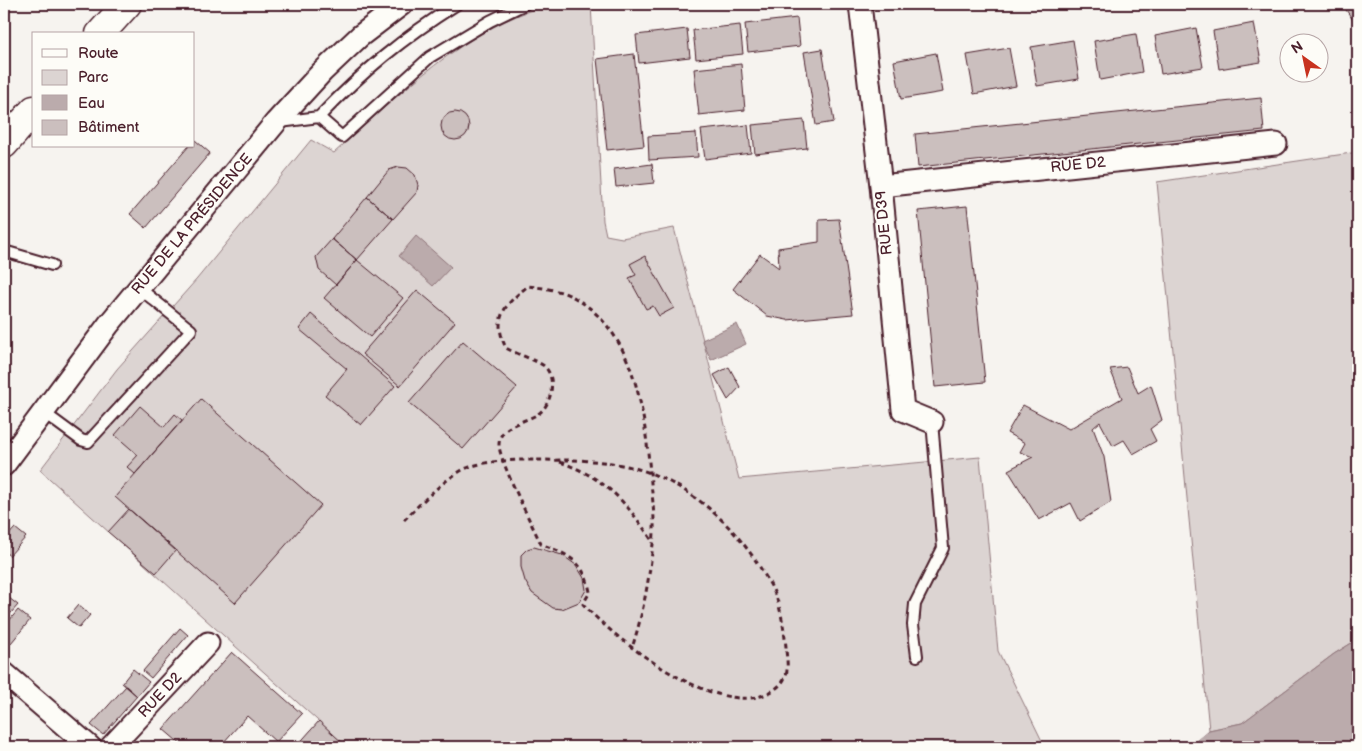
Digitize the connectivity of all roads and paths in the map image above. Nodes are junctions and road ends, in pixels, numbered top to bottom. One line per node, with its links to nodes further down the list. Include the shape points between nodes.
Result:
1 (127, 4): 6 (street)
2 (402, 4): 9 (street, RUE DE LA PRÉSIDENCE, via 360,36)
3 (457, 4): 8 (lane, via 412,32 354,81)
4 (525, 4): 8 (lane, via 430,57 342,137)
5 (860, 4): 12 (street, RUE D39)
6 (102, 32)
7 (32, 112): 10 (street)
8 (319, 117): 9 (lane)
9 (276, 122): 15 (street, RUE DE LA PRÉSIDENCE)
10 (4, 144)
11 (1276, 144): 12 (street, RUE D2)
12 (881, 186): 17 (street, RUE D39, via 903,410)
13 (4, 251): 14 (lane)
14 (52, 265)
15 (139, 288): 16 (street, RUE DE LA PRÉSIDENCE); 16 (lane, via 191,330 88,442)
16 (43, 412): 20 (street, RUE DE LA PRÉSIDENCE)
17 (932, 422): 26 (lane, via 943,548 915,604 913,624)
18 (557, 461): 19 (path); 21 (path, via 584,460); 23 (path, via 576,468 620,496)
19 (504, 462): 21 (path, via 499,446 502,434 511,426 540,413 550,396 552,381 544,366 506,348 499,335 500,317 511,300 528,286 548,288 574,297 598,315 623,348 639,394); 22 (path, via 461,471 431,493); 25 (path, via 541,544 581,565 590,592 583,604)
20 (4, 465)
21 (650, 473): 23 (path); 25 (path, via 701,500 734,532 774,591 784,631 788,671 778,689 762,696 737,698 694,687)
22 (404, 520)
23 (653, 543): 25 (path, via 642,617)
24 (208, 643): 29 (street, RUE D2)
25 (632, 648)
26 (917, 656)
27 (4, 673): 28 (street)
28 (90, 747)
29 (111, 747)

